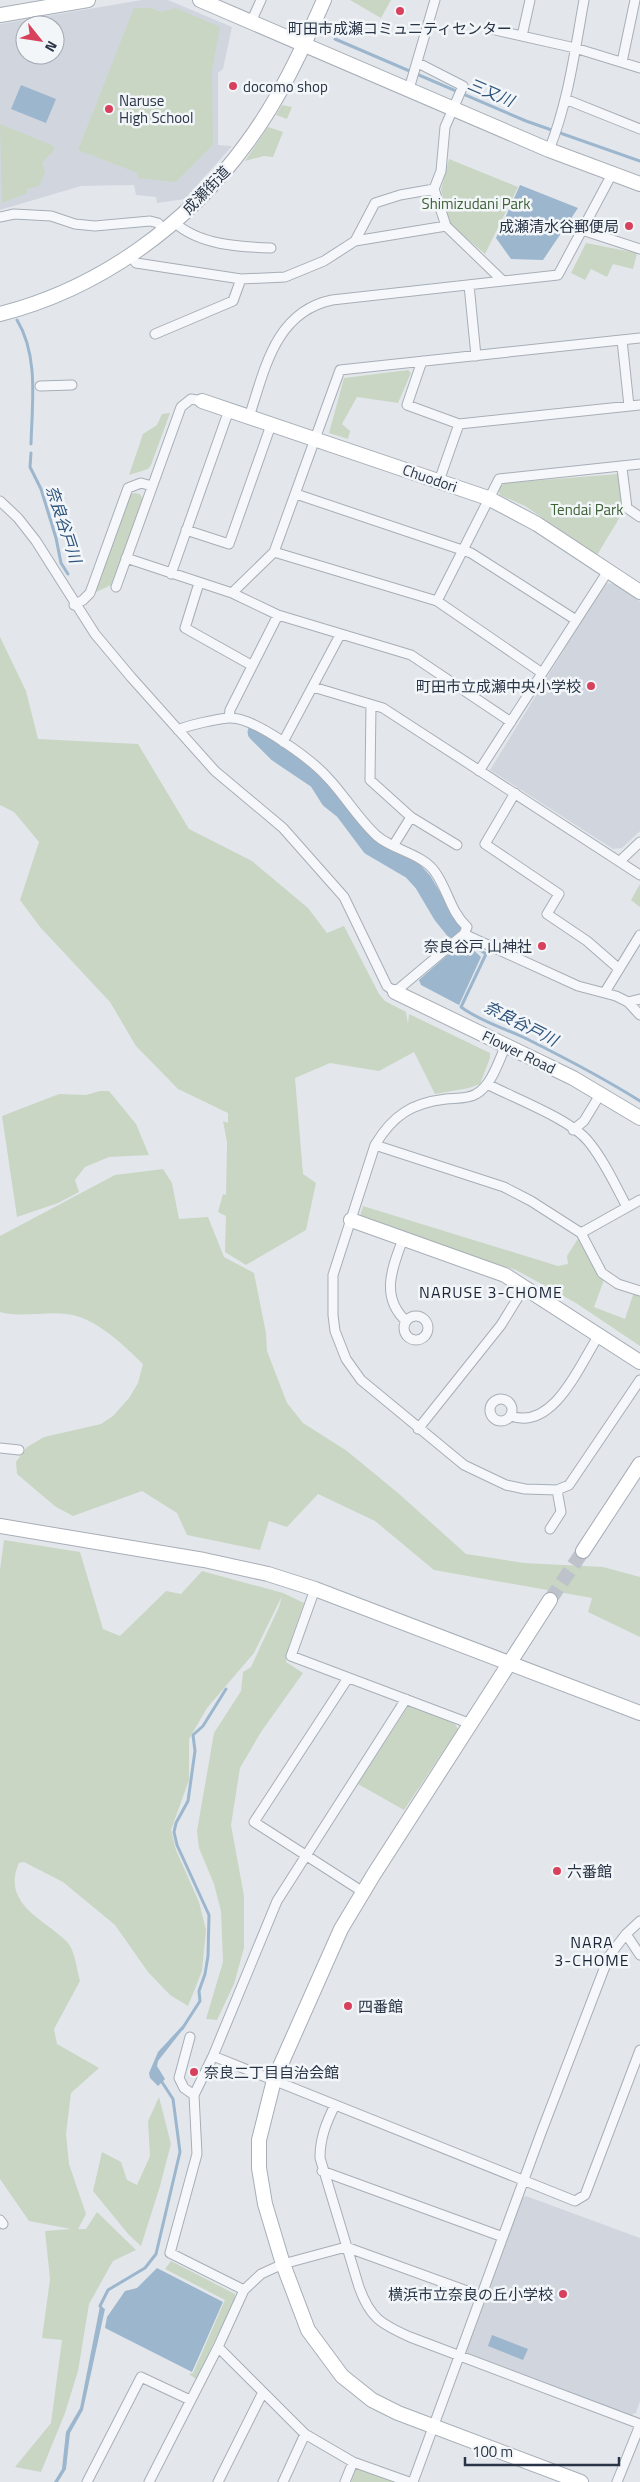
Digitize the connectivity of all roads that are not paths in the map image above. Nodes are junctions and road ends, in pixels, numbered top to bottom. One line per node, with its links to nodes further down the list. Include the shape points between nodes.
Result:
1 (88, 0): 9 (street)
2 (200, 0): 10 (street)
3 (261, 0): 10 (street)
4 (324, 0): 13 (street, 成瀬街道)
5 (435, 0): 16 (street)
6 (530, 0): 12 (street)
7 (584, 0): 14 (street)
8 (635, 0): 15 (street)
9 (0, 15)
10 (251, 22): 13 (street)
11 (491, 29): 12 (street)
12 (522, 36): 14 (street)
13 (304, 45): 18 (street); 27 (street, 成瀬街道, via 280,92 247,144 219,178)
14 (575, 48): 15 (street); 19 (street)
15 (622, 62): 17 (street)
16 (417, 64): 18 (street); 20 (street, via 463,86)
17 (640, 68)
18 (411, 84): 20 (street)
19 (565, 98): 21 (street); 22 (street)
20 (456, 103): 22 (street); 25 (street, via 445,127 441,171)
21 (640, 129)
22 (549, 150): 23 (street)
23 (612, 174): 24 (street); 29 (street)
24 (640, 184)
25 (434, 190): 28 (street); 30 (street, via 375,203)
26 (0, 217): 27 (street, via 14,214 51,216 95,226 150,221)
27 (169, 226): 31 (street, via 214,242); 33 (street, 成瀬街道)
28 (446, 226): 30 (street); 35 (street)
29 (582, 230): 32 (street); 35 (street, via 558,275)
30 (355, 241): 34 (street, via 324,261 285,277)
31 (271, 248)
32 (640, 249)
33 (130, 255): 34 (street, via 136,263); 37 (street, 成瀬街道, via 75,286)
34 (241, 279): 38 (street, via 233,301)
35 (503, 281): 36 (street)
36 (469, 285): 41 (street); 49 (street, via 332,300 310,307 279,336)
37 (8, 311)
38 (155, 334)
39 (640, 338): 40 (street)
40 (622, 340): 41 (street); 47 (street)
41 (476, 356): 42 (street)
42 (422, 361): 50 (street, via 406,405); 52 (street, via 340,370)
43 (72, 385): 44 (street)
44 (40, 386)
45 (202, 401): 48 (street, Chuodori); 56 (street, via 191,399 181,407)
46 (640, 405): 47 (street)
47 (628, 406): 50 (street)
48 (229, 410): 49 (street, Chuodori); 61 (street)
49 (249, 417): 51 (street, Chuodori)
50 (459, 424): 55 (street)
51 (271, 425): 52 (street, Chuodori); 61 (street, via 229,544)
52 (315, 440): 55 (street, Chuodori); 57 (street)
53 (640, 464): 54 (street)
54 (622, 468): 58 (street, via 499,479); 60 (street, via 627,508)
55 (439, 481): 58 (street, Chuodori)
56 (152, 486): 64 (street); 72 (street, via 141,483 128,488 90,593)
57 (296, 494): 62 (street); 63 (street)
58 (488, 498): 62 (street); 65 (street, Chuodori, via 537,524)
59 (0, 502): 72 (street, via 36,541)
60 (640, 517)
61 (186, 530): 66 (street)
62 (461, 550): 71 (street); 74 (street, via 471,553)
63 (274, 552): 70 (street); 71 (street)
64 (126, 558): 66 (street); 68 (street)
65 (608, 571): 69 (street, Chuodori); 74 (street)
66 (171, 574): 67 (street)
67 (199, 583): 70 (street); 76 (street, via 185,628)
68 (116, 587)
69 (640, 592)
70 (232, 593): 73 (street)
71 (436, 601): 77 (street)
72 (74, 605): 82 (street)
73 (278, 615): 75 (street); 76 (street)
74 (576, 620): 77 (street)
75 (340, 635): 78 (street); 81 (street, via 411,655)
76 (251, 665): 80 (street)
77 (542, 673): 81 (street)
78 (313, 687): 79 (street); 83 (street)
79 (371, 705): 84 (street, via 383,708); 86 (street, via 370,780)
80 (229, 718): 82 (street, via 187,725); 83 (street, via 259,727)
81 (511, 722): 84 (street)
82 (178, 730): 95 (street, via 215,771 283,828 344,897 387,986)
83 (283, 742): 89 (street, via 320,769 374,833)
84 (479, 771): 85 (street)
85 (514, 793): 90 (street); 94 (street, via 485,844 559,894 547,914 587,941)
86 (411, 817): 88 (street); 89 (street)
87 (640, 842): 90 (street)
88 (457, 845)
89 (393, 846): 92 (street, via 435,872 457,918 467,927)
90 (620, 861): 91 (street)
91 (640, 875)
92 (464, 934): 95 (street); 96 (street, via 578,986)
93 (640, 935): 94 (street)
94 (618, 968): 96 (street)
95 (395, 992): 100 (street, Flower Road)
96 (605, 992): 98 (street)
97 (640, 1000): 98 (street)
98 (628, 1002): 99 (street)
99 (640, 1015)
100 (506, 1045): 101 (street); 102 (street, Flower Road)
101 (488, 1084): 104 (street); 105 (street, via 468,1097 425,1102 408,1110 384,1129)
102 (602, 1093): 103 (street, Flower Road); 104 (street, via 584,1121)
103 (640, 1118)
104 (573, 1130): 107 (street, via 588,1142)
105 (375, 1145): 108 (street); 109 (street, via 504,1187)
106 (640, 1200): 107 (street)
107 (627, 1207): 109 (street)
108 (351, 1220): 110 (street); 118 (street, via 333,1275 335,1331 346,1360 361,1380)
109 (581, 1234): 112 (street, via 602,1273 618,1284)
110 (403, 1239): 111 (street, via 494,1270); 113 (street, via 389,1288 393,1304)
111 (525, 1286): 114 (street); 118 (street, via 501,1325)
112 (640, 1291)
113 (406, 1321)
114 (599, 1335): 115 (street); 117 (street, via 558,1401 546,1412 534,1418)
115 (640, 1362)
116 (640, 1380): 122 (street, via 577,1475 568,1485)
117 (510, 1416)
118 (418, 1429): 122 (street, via 464,1465 490,1478 525,1489)
119 (0, 1448): 120 (street)
120 (19, 1450)
121 (640, 1464): 125 (street)
122 (557, 1490): 124 (street, via 561,1512)
123 (0, 1526): 126 (street, via 204,1560 268,1574)
124 (550, 1529)
125 (583, 1550)
126 (314, 1589): 128 (street); 129 (street, via 291,1656)
127 (550, 1600): 128 (street)
128 (510, 1663): 131 (street); 132 (street)
129 (348, 1678): 130 (street); 133 (street, via 254,1822)
130 (406, 1699): 132 (street); 133 (street)
131 (640, 1713)
132 (471, 1724): 134 (street)
133 (306, 1857): 134 (street); 140 (street, via 277,1901)
134 (363, 1892): 141 (street, via 329,1953)
135 (640, 1920): 136 (street)
136 (626, 1934): 137 (street); 145 (street, via 609,1956)
137 (640, 1955)
138 (190, 2036): 142 (street, via 179,2078 184,2088)
139 (640, 2050): 145 (street, via 585,2195 575,2201)
140 (213, 2056): 141 (street); 142 (street)
141 (274, 2080): 143 (street); 148 (street, via 259,2140 259,2168 265,2204)
142 (194, 2095): 149 (street, via 197,2154 170,2253)
143 (336, 2105): 144 (street, via 325,2125 320,2144); 145 (street)
144 (322, 2170): 146 (street); 147 (street)
145 (524, 2180): 146 (street)
146 (503, 2237): 150 (street)
147 (346, 2246): 148 (street); 150 (street); 152 (street, via 365,2302 376,2318 385,2326)
148 (283, 2264): 149 (street, via 261,2274); 156 (street, via 308,2330 342,2376 372,2400)
149 (244, 2290): 151 (street)
150 (481, 2296): 152 (street)
151 (218, 2347): 153 (street); 154 (street)
152 (459, 2356): 155 (street); 156 (street)
153 (263, 2392): 157 (street); 161 (street)
154 (190, 2400): 159 (street, via 141,2376); 160 (street)
155 (640, 2424): 167 (street)
156 (432, 2427): 165 (street); 166 (street)
157 (305, 2434): 158 (street); 162 (street)
158 (353, 2462): 163 (street); 164 (street)
159 (87, 2482)
160 (149, 2482)
161 (218, 2482)
162 (283, 2482)
163 (345, 2482)
164 (409, 2482)
165 (413, 2482)
166 (581, 2482)
167 (618, 2482)

